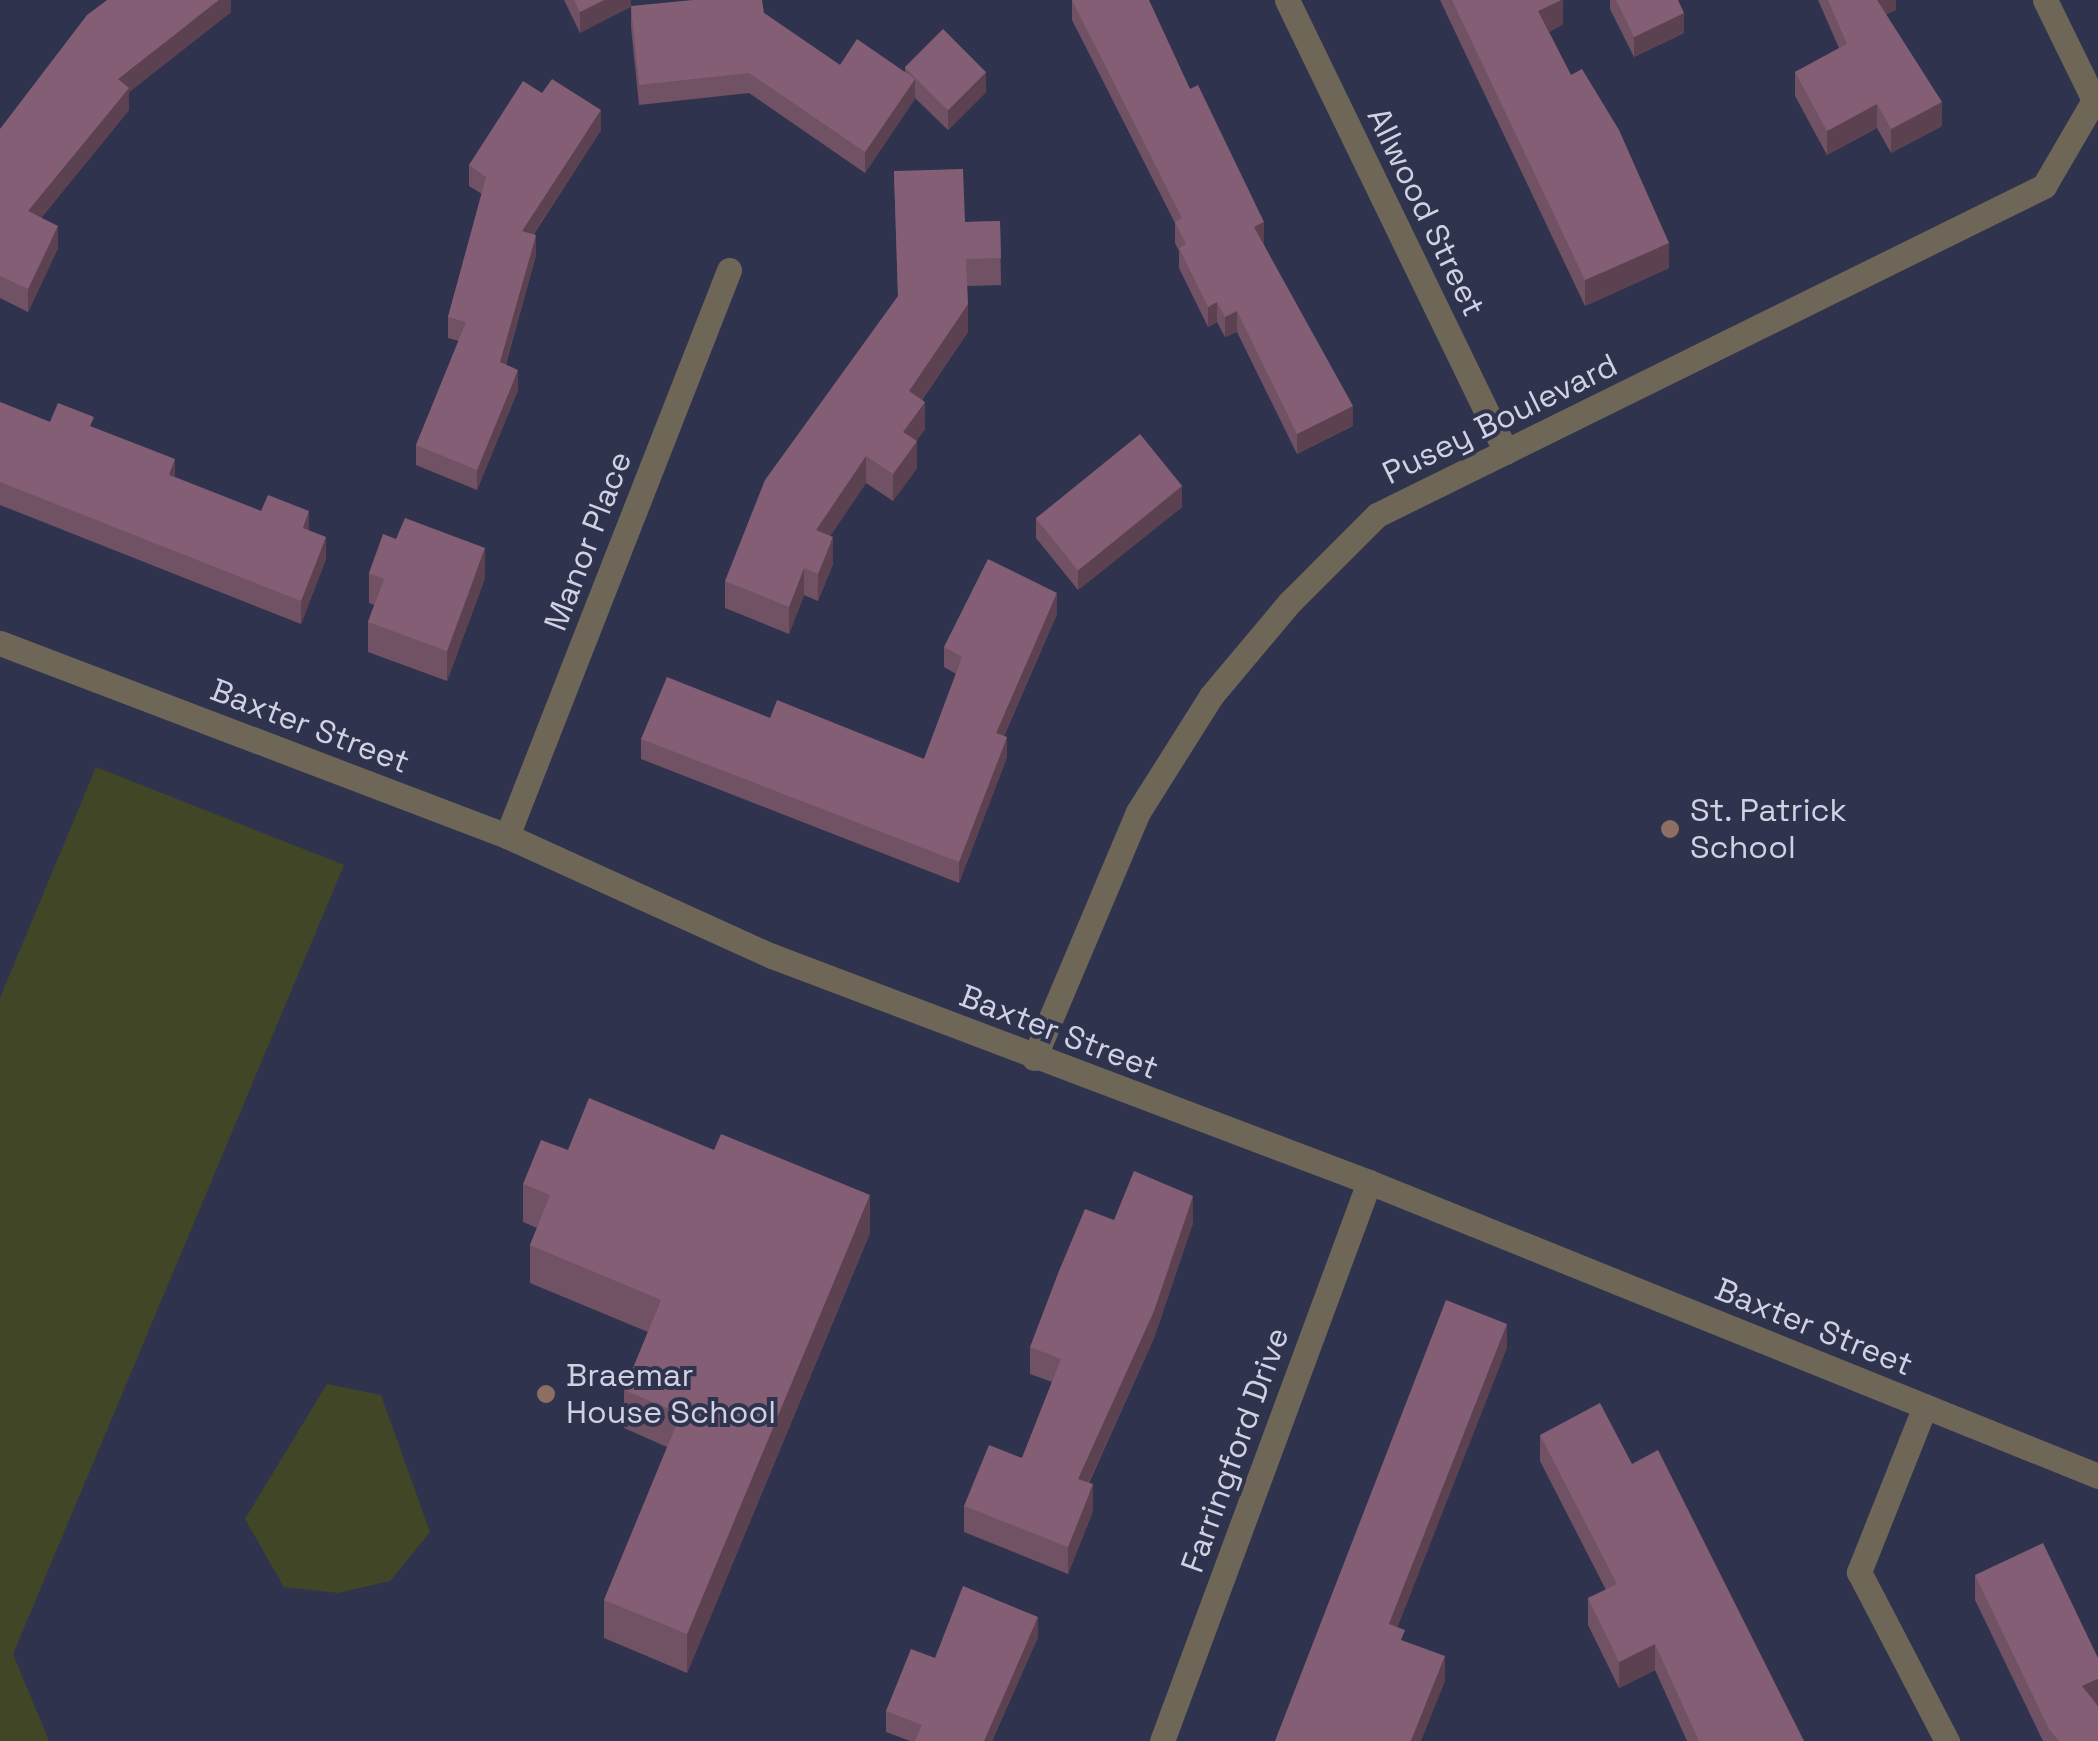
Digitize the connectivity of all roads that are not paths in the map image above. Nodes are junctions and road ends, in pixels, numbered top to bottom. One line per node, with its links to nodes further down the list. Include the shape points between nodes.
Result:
1 (1287, 0): 4 (street, Allwood Street)
2 (2045, 0): 4 (street, Pusey Boulevard, via 2094,100 2044,186)
3 (729, 270): 6 (street, Manor Place)
4 (1506, 452): 7 (street, Pusey Boulevard, via 1377,516 1211,696 1138,812)
5 (0, 643): 6 (street, Baxter Street)
6 (507, 836): 7 (street, Baxter Street, via 772,956)
7 (1034, 1058): 8 (street, Baxter Street)
8 (1369, 1182): 9 (street, Baxter Street); 11 (street, Farringford Drive)
9 (1925, 1406): 10 (street, Baxter Street); 12 (street, via 1859,1572)
10 (2098, 1476)
11 (1162, 1741)
12 (1947, 1741)

